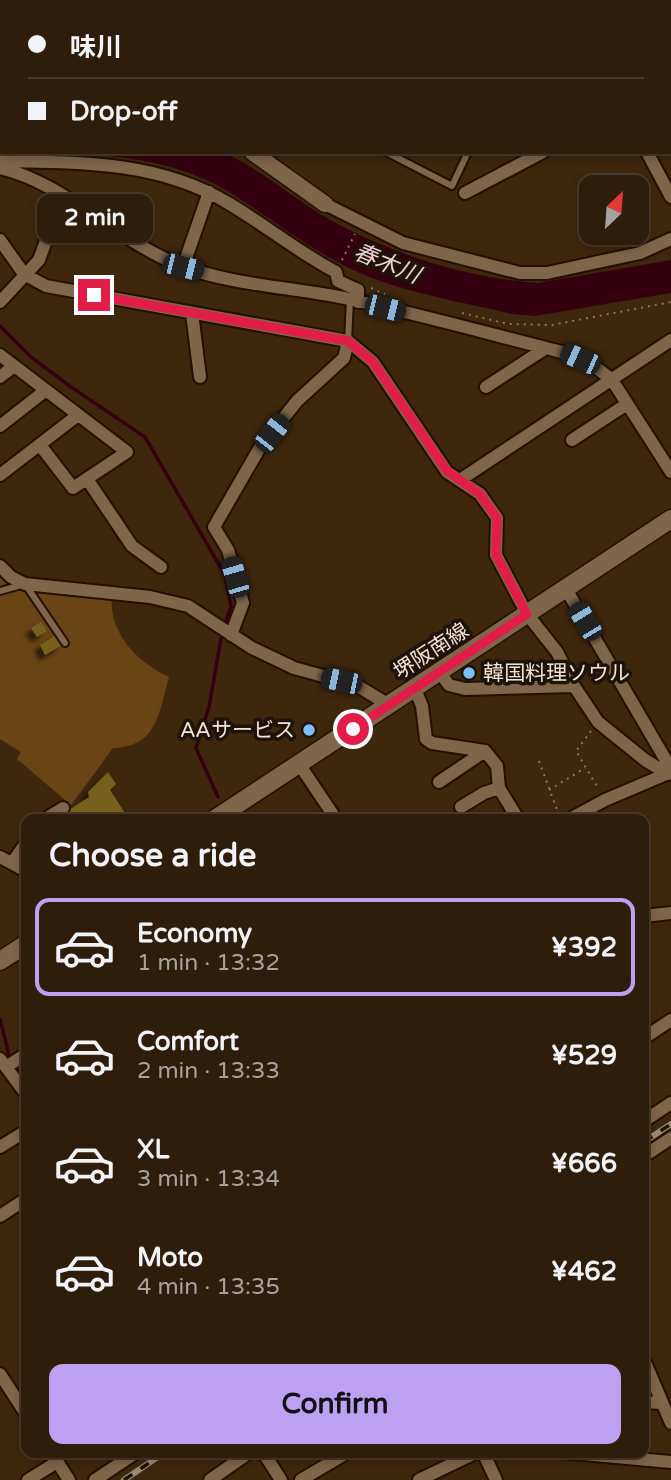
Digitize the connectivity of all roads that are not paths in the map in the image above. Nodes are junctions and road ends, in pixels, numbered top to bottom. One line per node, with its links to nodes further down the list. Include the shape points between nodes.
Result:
1 (255, 154): 12 (street)
2 (390, 154): 3 (lane, via 452,186)
3 (467, 154)
4 (539, 154): 9 (street)
5 (649, 154): 11 (street)
6 (0, 161): 8 (street, via 110,163)
7 (0, 169): 10 (street)
8 (209, 192): 15 (street); 17 (street, via 337,272 338,281 358,290)
9 (465, 193)
10 (62, 197): 15 (street, via 131,242); 16 (street, via 38,260)
11 (671, 197)
12 (325, 204): 13 (street, via 403,243 520,273 547,273 640,253)
13 (671, 239)
14 (0, 240): 16 (street)
15 (183, 267): 17 (street)
16 (24, 274): 18 (street); 19 (street, via 46,286)
17 (354, 301): 21 (lane); 22 (street)
18 (0, 302)
19 (192, 313): 21 (street); 26 (street)
20 (671, 340): 27 (street)
21 (348, 341): 38 (street, via 373,362 447,471); 46 (street, via 344,358 298,401 259,449 214,527 228,551 243,603)
22 (546, 348): 27 (street, via 593,365); 28 (street)
23 (0, 355): 24 (street)
24 (14, 366): 25 (street); 29 (street)
25 (0, 377)
26 (200, 377)
27 (612, 380): 30 (street); 38 (street)
28 (485, 387)
29 (46, 390): 31 (street); 32 (street)
30 (627, 404): 33 (street); 35 (street)
31 (78, 415): 34 (street); 37 (street, via 127,452)
32 (0, 426)
33 (572, 440)
34 (40, 445): 36 (street); 37 (street, via 73,488)
35 (671, 472)
36 (0, 475)
37 (87, 479): 41 (street, via 132,546)
38 (460, 481): 45 (street, via 480,494 497,518 496,555)
39 (671, 519): 43 (main road, 堺阪南線)
40 (0, 566): 42 (street)
41 (161, 567)
42 (25, 584): 44 (lane); 46 (street, via 150,597 188,606); 47 (lane)
43 (566, 589): 45 (main road, 堺阪南線); 54 (street)
44 (0, 591)
45 (527, 614): 48 (main road, 堺阪南線); 49 (street, via 561,658)
46 (230, 635): 51 (street, via 294,668 356,685)
47 (65, 643)
48 (440, 673): 49 (street, via 449,685 465,689); 50 (main road, 堺阪南線)
49 (573, 686): 54 (street, via 598,722 645,760)
50 (415, 689): 51 (main road, 堺阪南線); 52 (street, via 426,739)
51 (389, 705): 53 (main road, 堺阪南線)
52 (485, 751): 55 (street); 56 (street, via 497,766)
53 (299, 764): 60 (main road, 堺阪南線); 61 (street)
54 (670, 772): 63 (street)
55 (439, 782)
56 (499, 788): 57 (street, via 484,793); 62 (street)
57 (468, 807)
58 (63, 808): 59 (street)
59 (53, 814)
60 (223, 814)
61 (333, 814)
62 (515, 814)
63 (579, 814)
64 (21, 847): 65 (street)
65 (6, 860)
66 (671, 913): 67 (street)
67 (649, 915)
68 (21, 947): 69 (main road)
69 (0, 961)
70 (671, 1020): 71 (street)
71 (649, 1035)
72 (21, 1056): 73 (street)
73 (3, 1063): 74 (street)
74 (21, 1087)
75 (671, 1103): 76 (street)
76 (649, 1118)
77 (21, 1134): 79 (street)
78 (671, 1138): 80 (street)
79 (0, 1147)
80 (649, 1153)
81 (21, 1202): 82 (street)
82 (0, 1216)
83 (649, 1373): 86 (street)
84 (0, 1374): 87 (street)
85 (649, 1402): 86 (street)
86 (661, 1403): 88 (street)
87 (21, 1406)
88 (671, 1423)
89 (53, 1458): 99 (street)
90 (55, 1458): 100 (street)
91 (129, 1458): 101 (street)
92 (241, 1458): 102 (street)
93 (267, 1458): 103 (street)
94 (338, 1458): 104 (street)
95 (465, 1458): 105 (street)
96 (486, 1458): 106 (street)
97 (627, 1458): 98 (street)
98 (671, 1462)
99 (28, 1480)
100 (69, 1480)
101 (95, 1480)
102 (210, 1480)
103 (281, 1480)
104 (301, 1480)
105 (419, 1480)
106 (496, 1480)

